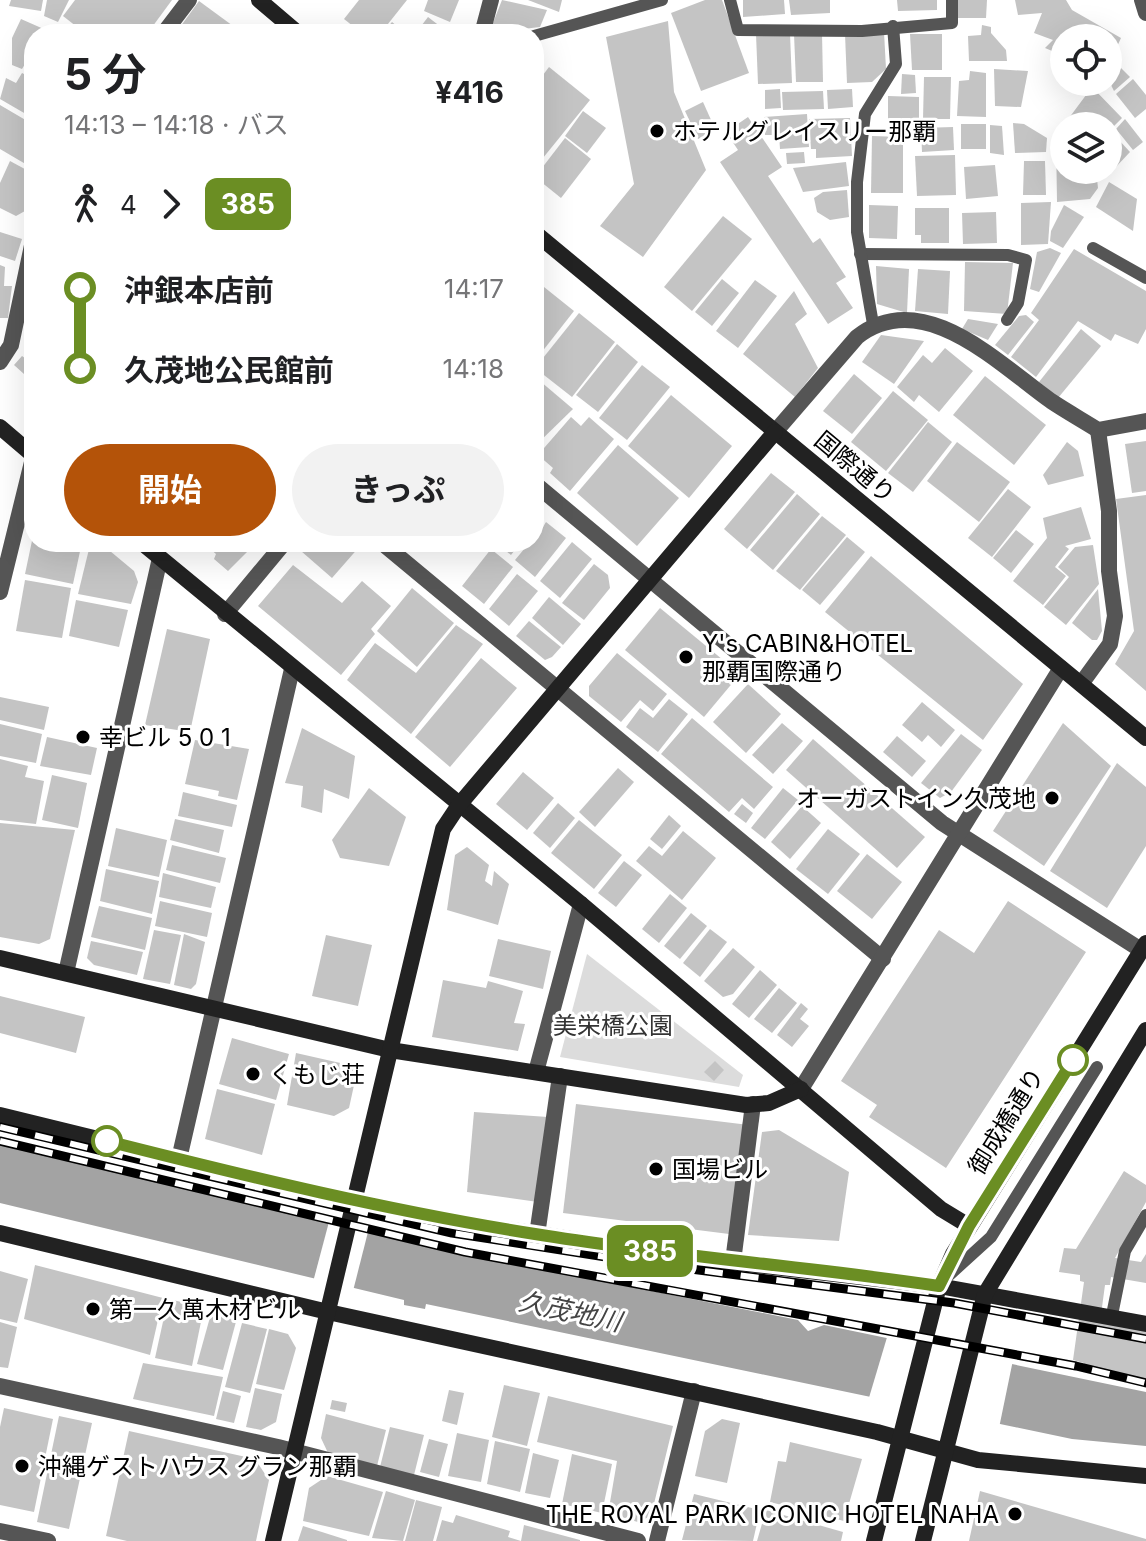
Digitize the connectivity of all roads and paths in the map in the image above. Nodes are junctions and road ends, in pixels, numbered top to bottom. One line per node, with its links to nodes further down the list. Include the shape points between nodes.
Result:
1 (189, 0): 9 (street)
2 (259, 0): 10 (street)
3 (491, 0): 11 (street)
4 (662, 0): 13 (lane)
5 (730, 0): 12 (lane, via 738,30 862,31)
6 (952, 0): 12 (lane, via 952,23)
7 (1142, 0): 8 (street)
8 (1146, 13)
9 (171, 24)
10 (287, 24)
11 (485, 24)
12 (893, 26): 16 (lane, via 896,64 865,114 857,182)
13 (544, 33)
14 (544, 245): 25 (street, 国際通り)
15 (1093, 248): 17 (lane)
16 (860, 254): 19 (lane, via 1008,255 1026,260 1018,303); 20 (lane)
17 (1146, 278)
18 (24, 288): 21 (street, via 15,331)
19 (1007, 320)
20 (873, 324): 24 (street, via 909,322 951,331); 25 (street)
21 (0, 362)
22 (1146, 421): 24 (street)
23 (0, 427): 26 (street)
24 (1098, 430): 38 (street, via 1115,616 1110,644)
25 (775, 432): 33 (street); 36 (street, 国際通り)
26 (24, 447)
27 (544, 491): 33 (street)
28 (24, 495): 34 (street)
29 (153, 552): 32 (street)
30 (277, 552): 35 (street)
31 (393, 552): 39 (street)
32 (160, 558): 35 (street); 47 (street)
33 (649, 579): 39 (street); 42 (street)
34 (0, 592)
35 (225, 614): 37 (street)
36 (1061, 668): 38 (street, 国際通り); 42 (street)
37 (292, 669): 41 (street); 48 (street)
38 (1081, 684): 40 (street, 国際通り)
39 (559, 689): 41 (street); 46 (street)
40 (1146, 738)
41 (459, 805): 43 (street); 50 (street, via 437,848)
42 (958, 834): 44 (street); 46 (street)
43 (581, 904): 52 (street); 54 (street)
44 (1144, 946): 60 (street, 御成橋通り)
45 (0, 958): 47 (street)
46 (883, 959): 54 (street)
47 (66, 973): 48 (street)
48 (216, 1008): 50 (street); 57 (street)
49 (1146, 1030): 65 (street)
50 (390, 1050): 52 (street); 58 (street)
51 (1097, 1067): 64 (lane, via 991,1237)
52 (536, 1072): 53 (street)
53 (560, 1076): 55 (street); 62 (street)
54 (801, 1089): 55 (street); 60 (street, via 941,1209)
55 (753, 1104): 63 (street)
56 (0, 1115): 57 (street)
57 (179, 1159): 58 (street)
58 (354, 1201): 62 (street); 66 (street)
59 (1146, 1215): 67 (lane, via 1125,1251)
60 (969, 1226): 64 (street, 御成橋通り)
61 (0, 1233): 66 (street)
62 (537, 1235): 63 (street)
63 (733, 1262): 64 (street)
64 (939, 1286): 65 (street); 71 (street, 御成橋通り)
65 (985, 1294): 67 (street); 73 (street)
66 (328, 1312): 70 (street); 72 (street)
67 (1112, 1315): 68 (street)
68 (1146, 1324)
69 (0, 1386): 72 (street)
70 (694, 1391): 71 (street); 79 (street)
71 (901, 1438): 73 (street); 80 (street)
72 (295, 1452): 77 (street); 78 (street)
73 (946, 1452): 74 (street, via 978,1460); 81 (street)
74 (1146, 1476)
75 (0, 1531): 76 (street)
76 (48, 1541)
77 (273, 1541)
78 (638, 1541)
79 (657, 1541)
80 (874, 1541)
81 (923, 1541)

